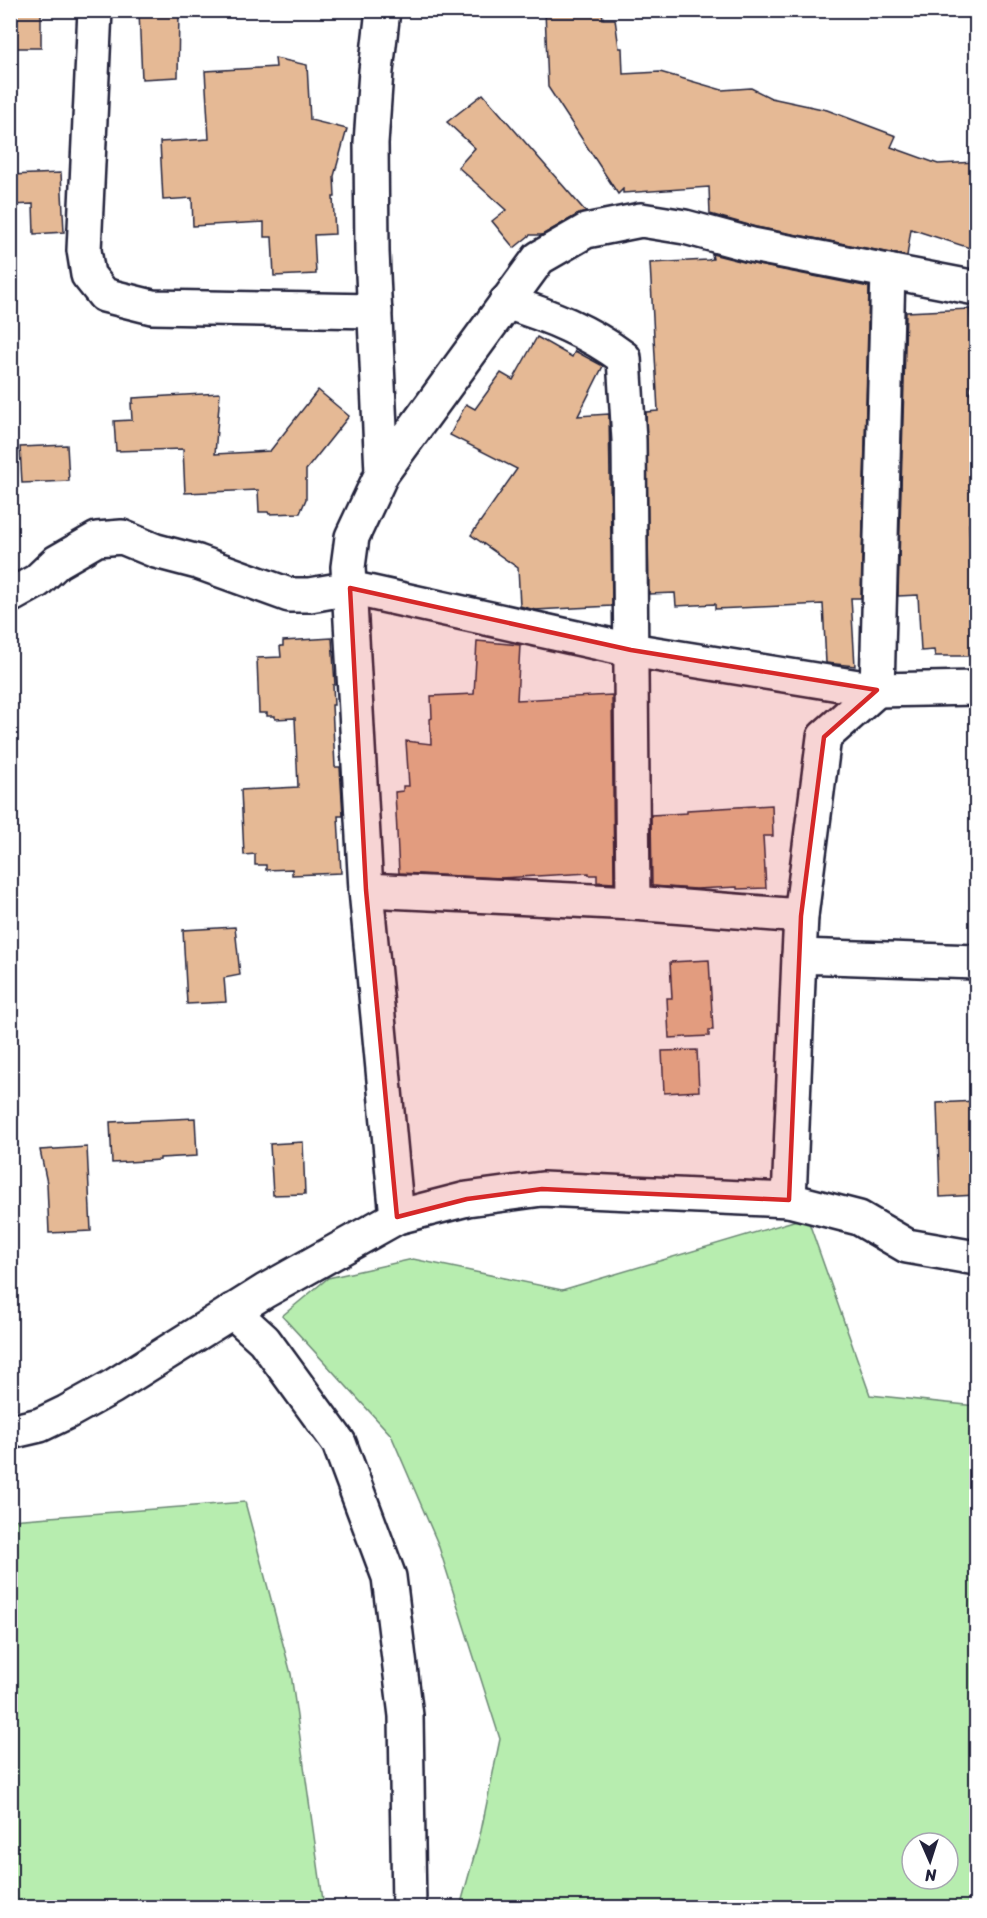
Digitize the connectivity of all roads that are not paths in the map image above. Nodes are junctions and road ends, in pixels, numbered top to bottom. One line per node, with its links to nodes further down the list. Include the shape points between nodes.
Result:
1 (95, 10): 6 (street, via 84,250 88,274 104,295 152,307)
2 (384, 10): 6 (street, via 371,143)
3 (888, 271): 4 (street); 5 (street, via 641,220 586,231 539,258); 12 (street)
4 (976, 288)
5 (506, 302): 7 (street); 10 (street, via 560,321 624,358 629,440)
6 (375, 311): 7 (street)
7 (382, 473): 8 (street, via 352,537)
8 (350, 588): 9 (street, via 290,595 122,537 97,539); 10 (street); 13 (street)
9 (10, 596)
10 (631, 650): 12 (street); 14 (street)
11 (976, 688): 12 (street)
12 (877, 690): 15 (street, via 824,737)
13 (366, 890): 14 (street); 19 (street)
14 (633, 903): 15 (street)
15 (801, 916): 16 (street)
16 (799, 956): 17 (street); 18 (street)
17 (976, 962)
18 (789, 1200): 19 (street, via 542,1189 467,1199); 20 (street, via 859,1218 908,1246)
19 (397, 1217): 21 (street)
20 (976, 1258)
21 (232, 1311): 22 (street, via 67,1412 40,1425); 23 (street, via 264,1340 339,1443 389,1577 406,1716)
22 (10, 1432)
23 (409, 1908)

